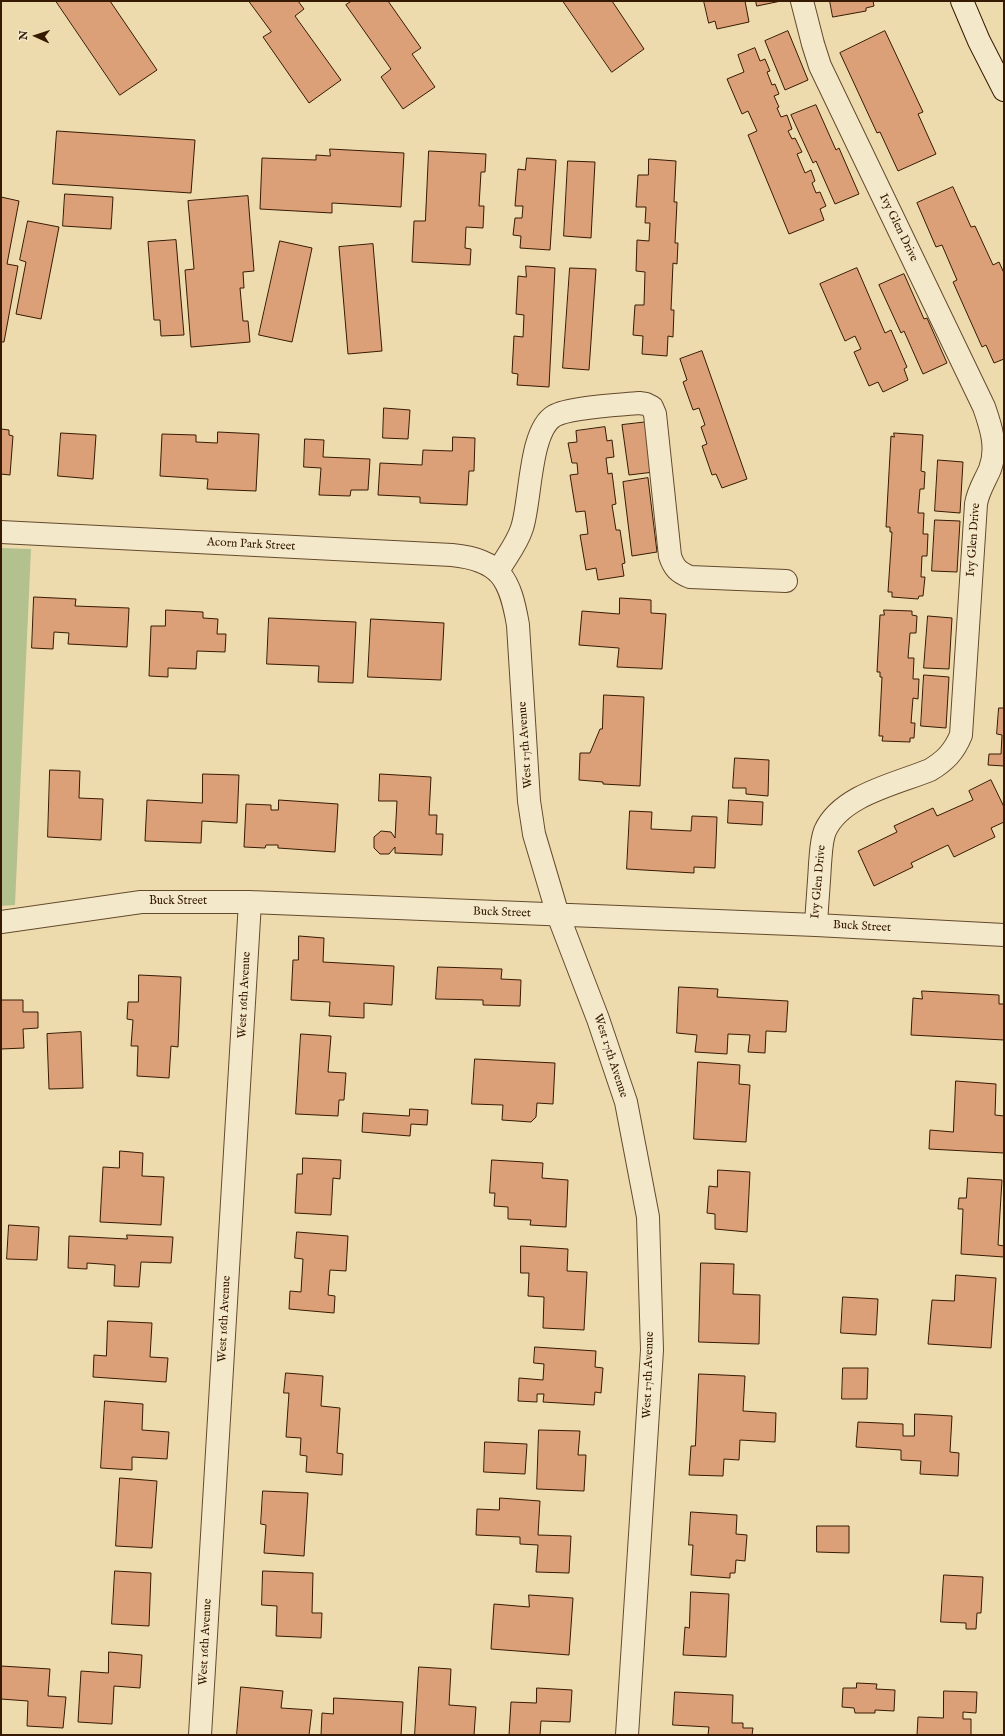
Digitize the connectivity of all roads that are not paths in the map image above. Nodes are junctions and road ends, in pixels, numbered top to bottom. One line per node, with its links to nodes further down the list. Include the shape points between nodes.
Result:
1 (802, 1): 10 (street, Ivy Glen Drive, via 820,66 984,407 994,449 976,504 961,735 950,755 941,764 856,799 844,806 833,819 825,832 822,845)
2 (962, 1): 3 (street)
3 (1004, 90)
4 (1, 532): 5 (street, Acorn Park Street, via 452,555 483,561)
5 (498, 571): 6 (street, via 522,528 538,439 545,424 554,416 566,412 638,403 646,404 655,414 670,556 674,567 690,577); 8 (street, West 17th Avenue, via 507,584 518,625 530,807 534,834)
6 (786, 581)
7 (250, 902): 8 (street, Buck Street); 9 (street, Buck Street, via 141,902); 12 (street, West 16th Avenue)
8 (558, 915): 10 (street, Buck Street); 13 (street, West 17th Avenue, via 598,1019 626,1102 648,1217 652,1350)
9 (1, 922)
10 (816, 925): 11 (street, Buck Street)
11 (1004, 935)
12 (200, 1735)
13 (627, 1735)

